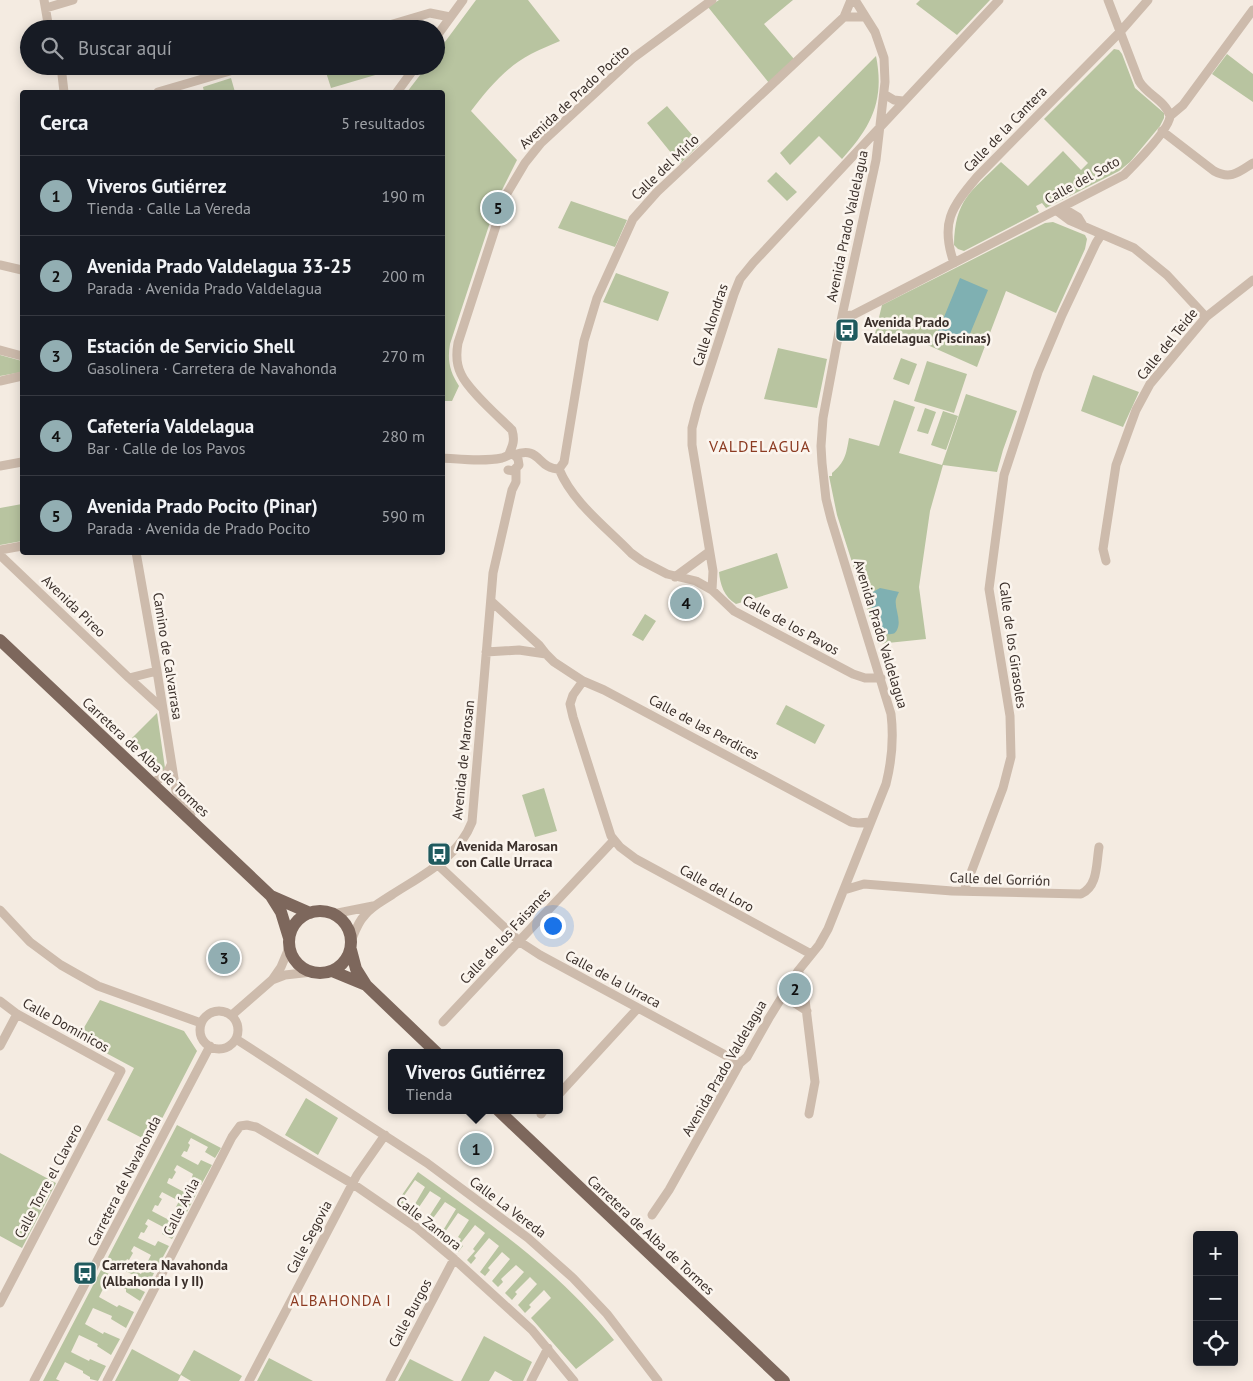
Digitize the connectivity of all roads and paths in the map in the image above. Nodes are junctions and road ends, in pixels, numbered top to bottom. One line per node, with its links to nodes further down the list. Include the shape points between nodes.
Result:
1 (73, 0): 8 (street)
2 (463, 0): 10 (street)
3 (712, 0): 50 (street, Avenida de Prado Pocito, via 632,60 541,143 506,195 456,354 461,375 468,385 512,430 514,443)
4 (853, 0): 11 (street, Avenida Prado Valdelagua); 12 (street, Calle del Mirlo)
5 (999, 0): 24 (street, Calle Alondras)
6 (1108, 0): 16 (street)
7 (1148, 0): 16 (street, Calle de la Cantera)
8 (45, 4): 13 (street)
9 (1253, 10): 25 (street, Calle del Soto, via 1183,105)
10 (450, 17): 14 (street, via 430,13); 15 (street)
11 (866, 17): 12 (street); 23 (street, Avenida Prado Valdelagua, via 884,58)
12 (844, 18): 52 (street, Calle del Mirlo, via 657,192 634,219 592,313 584,341 564,462)
13 (48, 20)
14 (406, 20)
15 (445, 24)
16 (1120, 32): 25 (street, via 1144,90 1168,109); 36 (street, Calle de la Cantera, via 958,200 950,215 948,231)
17 (61, 75): 20 (street)
18 (216, 75): 21 (street)
19 (409, 75): 22 (street)
20 (64, 90)
21 (165, 90)
22 (398, 90)
23 (884, 94): 24 (street); 26 (street, Avenida Prado Valdelagua)
24 (903, 101): 26 (street, Calle Alondras)
25 (1170, 116): 27 (street, Calle del Soto)
26 (881, 128): 28 (street, Calle Alondras); 29 (street, Avenida Prado Valdelagua)
27 (1162, 131): 30 (street, via 1222,176 1233,175); 31 (street, Calle del Soto, via 1124,175)
28 (860, 150): 29 (street); 55 (street, Calle Alondras, via 738,283 692,428)
29 (876, 160): 40 (street, Avenida Prado Valdelagua)
30 (1253, 163)
31 (1079, 199): 32 (street, Calle del Soto); 33 (street)
32 (1060, 209): 33 (street); 34 (street, via 1069,220); 36 (street, Calle del Soto)
33 (1078, 217): 34 (street)
34 (1084, 227): 35 (street)
35 (1101, 235): 43 (street, via 1134,248 1152,261); 84 (street, Calle de los Girasoles, via 1038,372 1004,475 989,589 1010,716 1011,757 1004,788)
36 (954, 263): 41 (street, Calle del Soto)
37 (0, 264): 38 (street)
38 (20, 269)
39 (1253, 280): 43 (street, Calle del Teide)
40 (845, 303): 41 (street); 42 (street, Avenida Prado Valdelagua)
41 (867, 307): 42 (street, Calle del Soto)
42 (842, 316): 69 (street, Avenida Prado Valdelagua, via 823,418 822,463 831,519)
43 (1206, 317): 58 (street, Calle del Teide, via 1150,384 1133,418 1116,465 1103,549)
44 (0, 350): 45 (street)
45 (20, 355)
46 (20, 376): 47 (street)
47 (0, 381)
48 (445, 458): 50 (street)
49 (20, 462): 51 (street)
50 (510, 462): 52 (street, via 523,452 530,452 550,468); 61 (street, Avenida de Prado Pocito, via 516,482 493,572)
51 (0, 466)
52 (559, 469): 59 (street, Calle de los Pavos, via 573,495 631,553 656,569)
53 (20, 546): 54 (street)
54 (0, 550)
55 (709, 552): 59 (street); 60 (street, Calle Alondras, via 713,570)
56 (0, 555): 68 (street, Avenida Pireo)
57 (137, 555): 67 (street, Camino de Calvarrasa)
58 (1106, 561)
59 (675, 576): 60 (street, Calle de los Pavos, via 696,581)
60 (712, 590): 69 (street, Calle de los Pavos, via 734,611 840,668 865,678)
61 (491, 601): 62 (street, Calle de las Perdices); 65 (street, Avenida de Marosan)
62 (529, 637): 64 (street); 66 (street, Calle de las Perdices)
63 (0, 640): 73 (main road, Carretera de Alba de Tormes)
64 (522, 650): 65 (street, Calle de las Perdices); 66 (street, Calle de las Perdices)
65 (486, 652): 80 (street, Avenida de Marosan, via 472,822 462,842)
66 (546, 654): 70 (street, Calle de las Perdices)
67 (157, 671): 68 (street); 71 (street, Camino de Calvarrasa)
68 (129, 678): 71 (street, Avenida Pireo)
69 (881, 678): 75 (street, Avenida Prado Valdelagua, via 891,714 893,746 886,784)
70 (583, 681): 74 (street, Calle de las Perdices); 77 (street, via 570,704)
71 (162, 708): 72 (street, Camino de Calvarrasa)
72 (171, 765): 73 (street, via 168,773); 76 (street, Camino de Calvarrasa, via 176,791)
73 (152, 782): 76 (main road, Carretera de Alba de Tormes)
74 (851, 822): 75 (street, Calle de las Perdices); 78 (street)
75 (870, 822): 78 (street, Avenida Prado Valdelagua)
76 (201, 828): 85 (main road, Carretera de Alba de Tormes)
77 (614, 840): 90 (street, Calle de los Faisanes); 93 (street, Calle del Loro, via 636,858)
78 (862, 845): 81 (street, Avenida Prado Valdelagua)
79 (1099, 847): 84 (street, Calle del Gorrión, via 1094,882 1088,891 1081,894)
80 (438, 866): 86 (street, Avenida de Marosan); 90 (street, Calle de la Urraca)
81 (854, 866): 82 (street); 83 (street, Avenida Prado Valdelagua)
82 (864, 884): 83 (street, Calle del Gorrión); 84 (street, Calle del Gorrión)
83 (844, 890): 93 (street, Avenida Prado Valdelagua, via 828,929)
84 (964, 890)
85 (271, 896): 88 (main road, Carretera de Alba de Tormes); 91 (main road, Carretera de Alba de Tormes, via 281,912)
86 (376, 905): 89 (street, Avenida de Marosan); 92 (street, Avenida de Marosan, via 364,916)
87 (0, 910): 106 (street, via 30,942 98,986)
88 (310, 913): 89 (main road, via 323,911); 91 (main road, via 293,927)
89 (333, 914): 92 (main road, via 349,929)
90 (520, 942): 101 (street, Calle de la Urraca); 105 (street, Calle de los Faisanes)
91 (289, 943): 96 (main road, via 293,958); 97 (street, via 281,967)
92 (351, 945): 94 (main road, via 347,959); 98 (main road, via 356,969)
93 (811, 954): 95 (street, Avenida Prado Valdelagua)
94 (332, 971): 96 (main road); 98 (main road)
95 (798, 971): 99 (street, Avenida Prado Valdelagua); 102 (street, via 803,983)
96 (312, 972): 97 (street)
97 (272, 980): 104 (street)
98 (366, 985): 110 (main road)
99 (782, 997): 102 (street); 111 (street, Avenida Prado Valdelagua, via 747,1057)
100 (0, 1001): 103 (street, Calle Dominicos)
101 (638, 1008): 111 (street, Calle de la Urraca); 113 (street)
102 (806, 1011): 115 (street, via 815,1082)
103 (17, 1014): 108 (street); 112 (street, Calle Dominicos)
104 (232, 1015): 106 (street, via 218,1010 206,1015); 107 (street, via 238,1027)
105 (443, 1022)
106 (201, 1023): 109 (street, via 203,1040)
107 (236, 1039): 109 (street, via 224,1048); 117 (street, Calle La Vereda)
108 (0, 1046)
109 (210, 1046): 123 (street, Carretera de Navahonda)
110 (433, 1049)
111 (740, 1063): 119 (street, Avenida Prado Valdelagua, via 670,1190)
112 (121, 1071): 121 (street, Calle Torre el Clavero)
113 (563, 1091)
114 (502, 1114): 130 (main road, Carretera de Alba de Tormes)
115 (809, 1114)
116 (240, 1126): 118 (street, Calle Zamora, via 256,1127); 124 (street, Calle Ávila)
117 (385, 1135): 118 (street, Calle Segovia); 129 (street, Calle La Vereda, via 550,1256 607,1314)
118 (353, 1184): 120 (street, Calle Zamora, via 417,1228); 125 (street, Calle Segovia)
119 (652, 1215)
120 (454, 1259): 122 (street, Calle Zamora); 126 (street, Calle Burgos)
121 (0, 1303)
122 (548, 1348): 127 (street); 128 (street, Calle Zamora)
123 (34, 1381)
124 (107, 1381)
125 (249, 1381)
126 (390, 1381)
127 (531, 1381)
128 (574, 1381)
129 (658, 1381)
130 (784, 1381)

